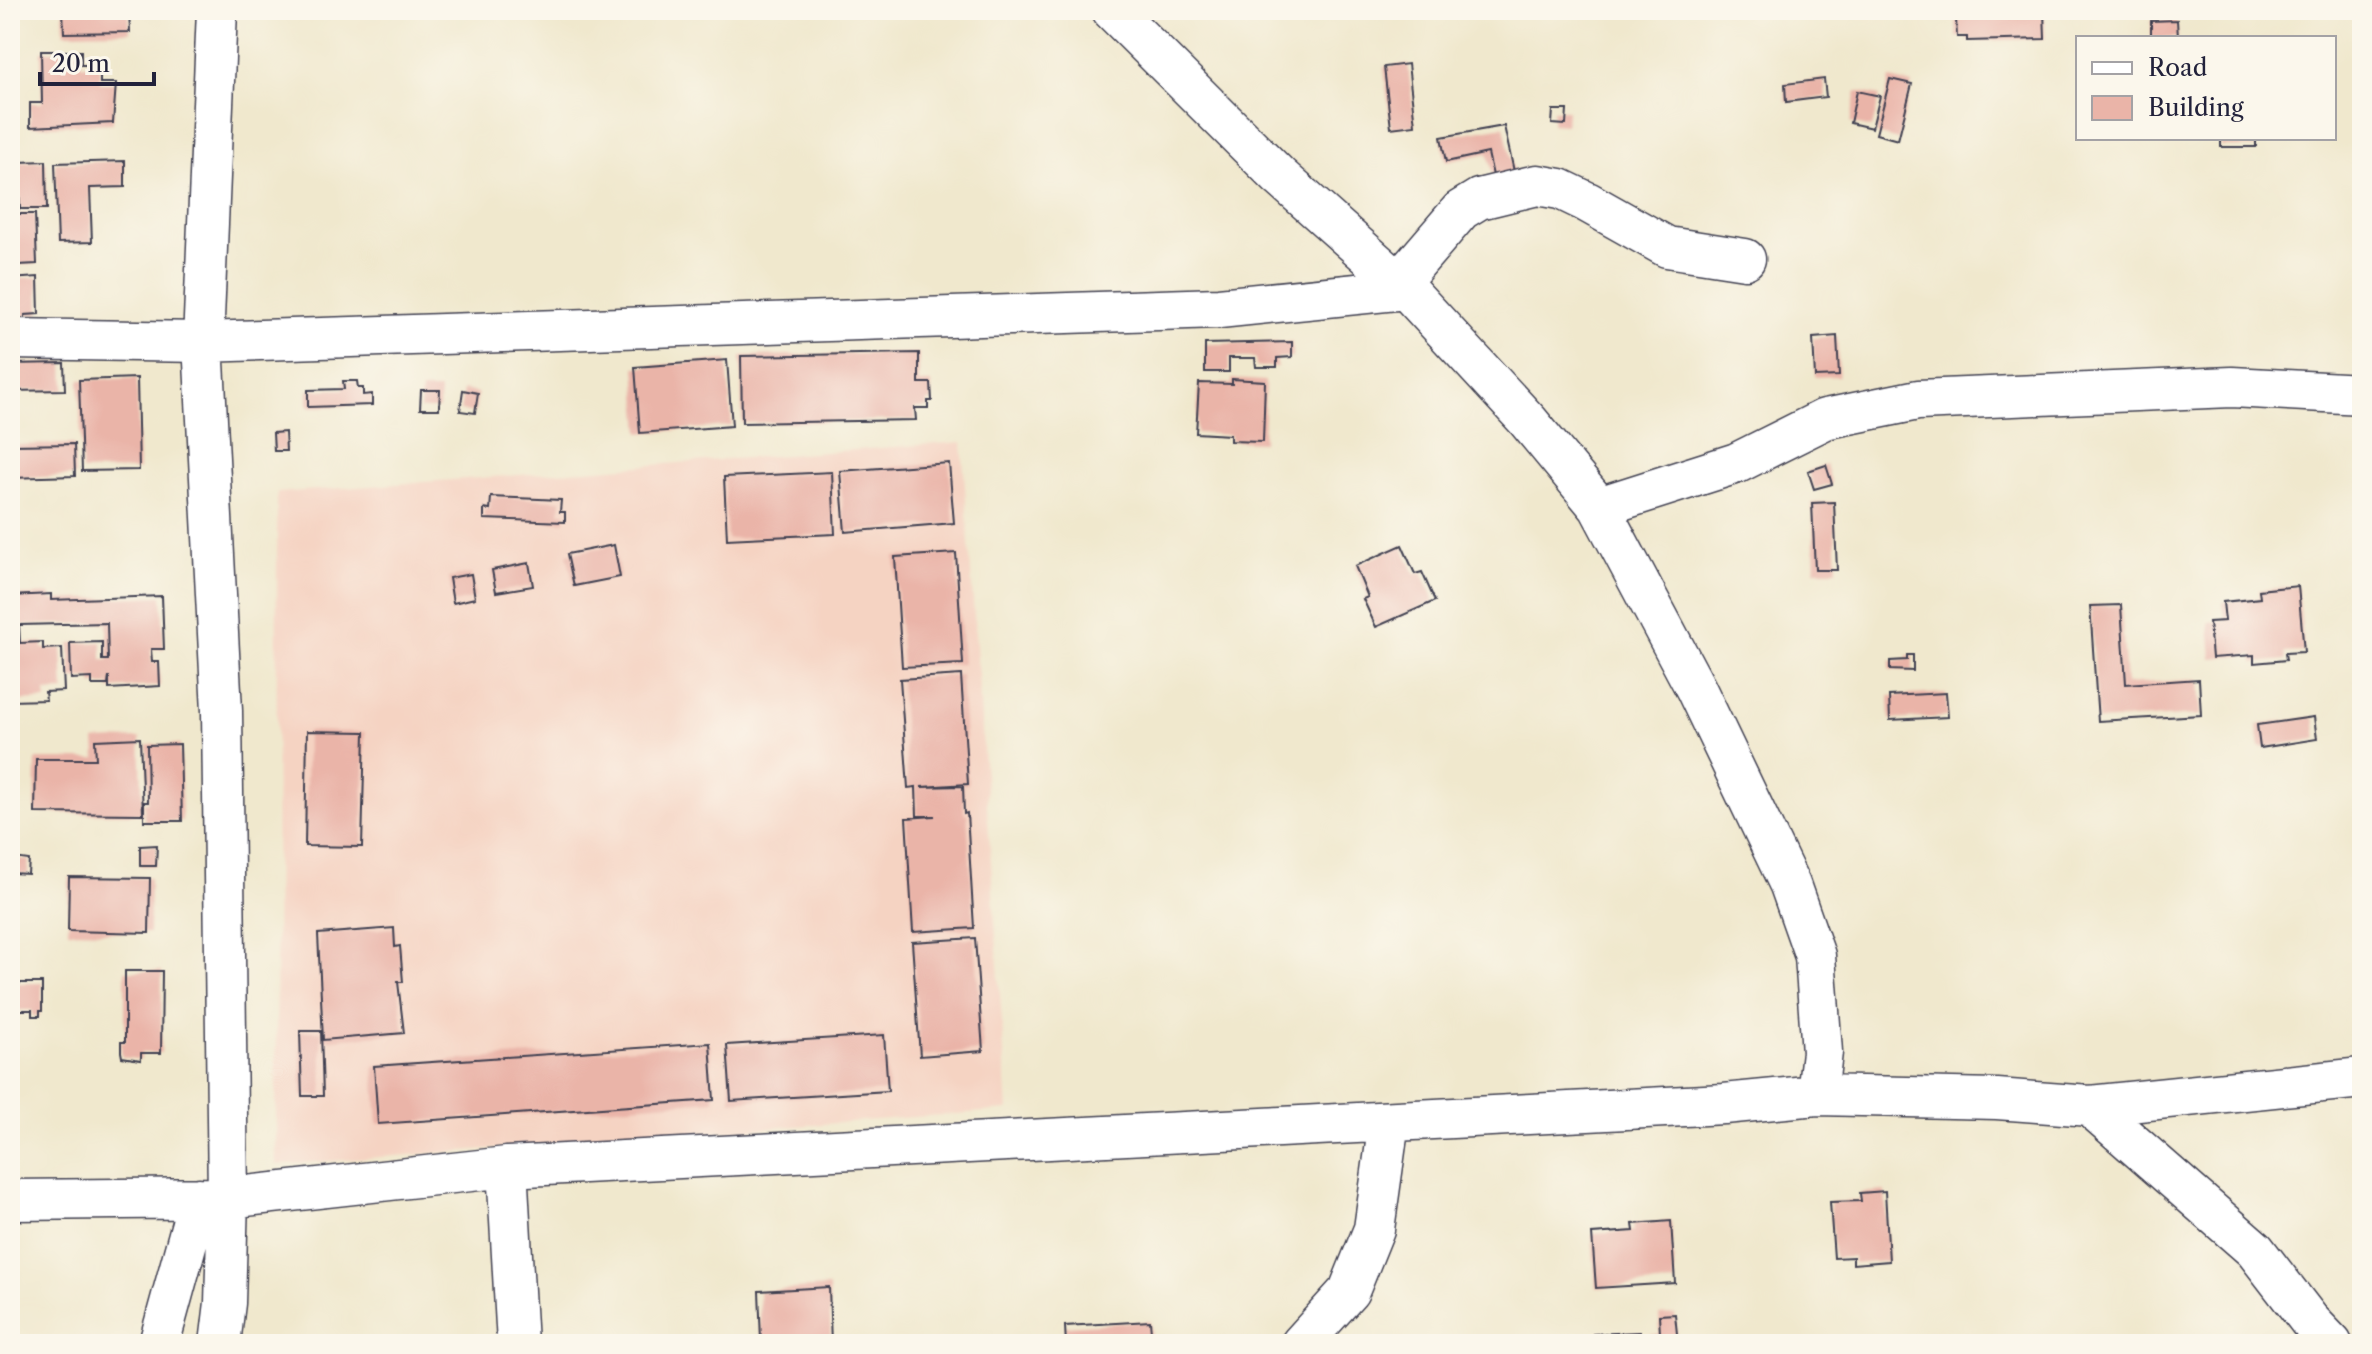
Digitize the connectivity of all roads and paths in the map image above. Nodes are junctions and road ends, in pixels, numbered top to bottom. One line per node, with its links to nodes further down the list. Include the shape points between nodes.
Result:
1 (217, 10): 6 (street)
2 (1112, 10): 4 (street, via 1279,176)
3 (1745, 259): 4 (street, via 1667,247 1560,189 1537,185 1479,199 1461,210 1400,281)
4 (1406, 289): 6 (street, via 1219,308); 8 (street)
5 (10, 339): 6 (street)
6 (203, 342): 14 (street, via 222,711)
7 (2362, 394): 8 (street, via 2232,387 1918,400 1825,419 1737,463)
8 (1599, 507): 10 (street, via 1696,689 1790,885 1815,956 1822,1052)
9 (2362, 1078): 11 (street)
10 (1817, 1095): 11 (street); 12 (street)
11 (2090, 1106): 20 (street, via 2255,1250)
12 (1389, 1122): 13 (street); 19 (street, via 1374,1229 1349,1291)
13 (507, 1167): 14 (street); 18 (street)
14 (213, 1198): 15 (street); 16 (street); 17 (street, via 225,1303)
15 (10, 1200)
16 (159, 1344)
17 (220, 1344)
18 (517, 1344)
19 (1301, 1344)
20 (2332, 1344)

